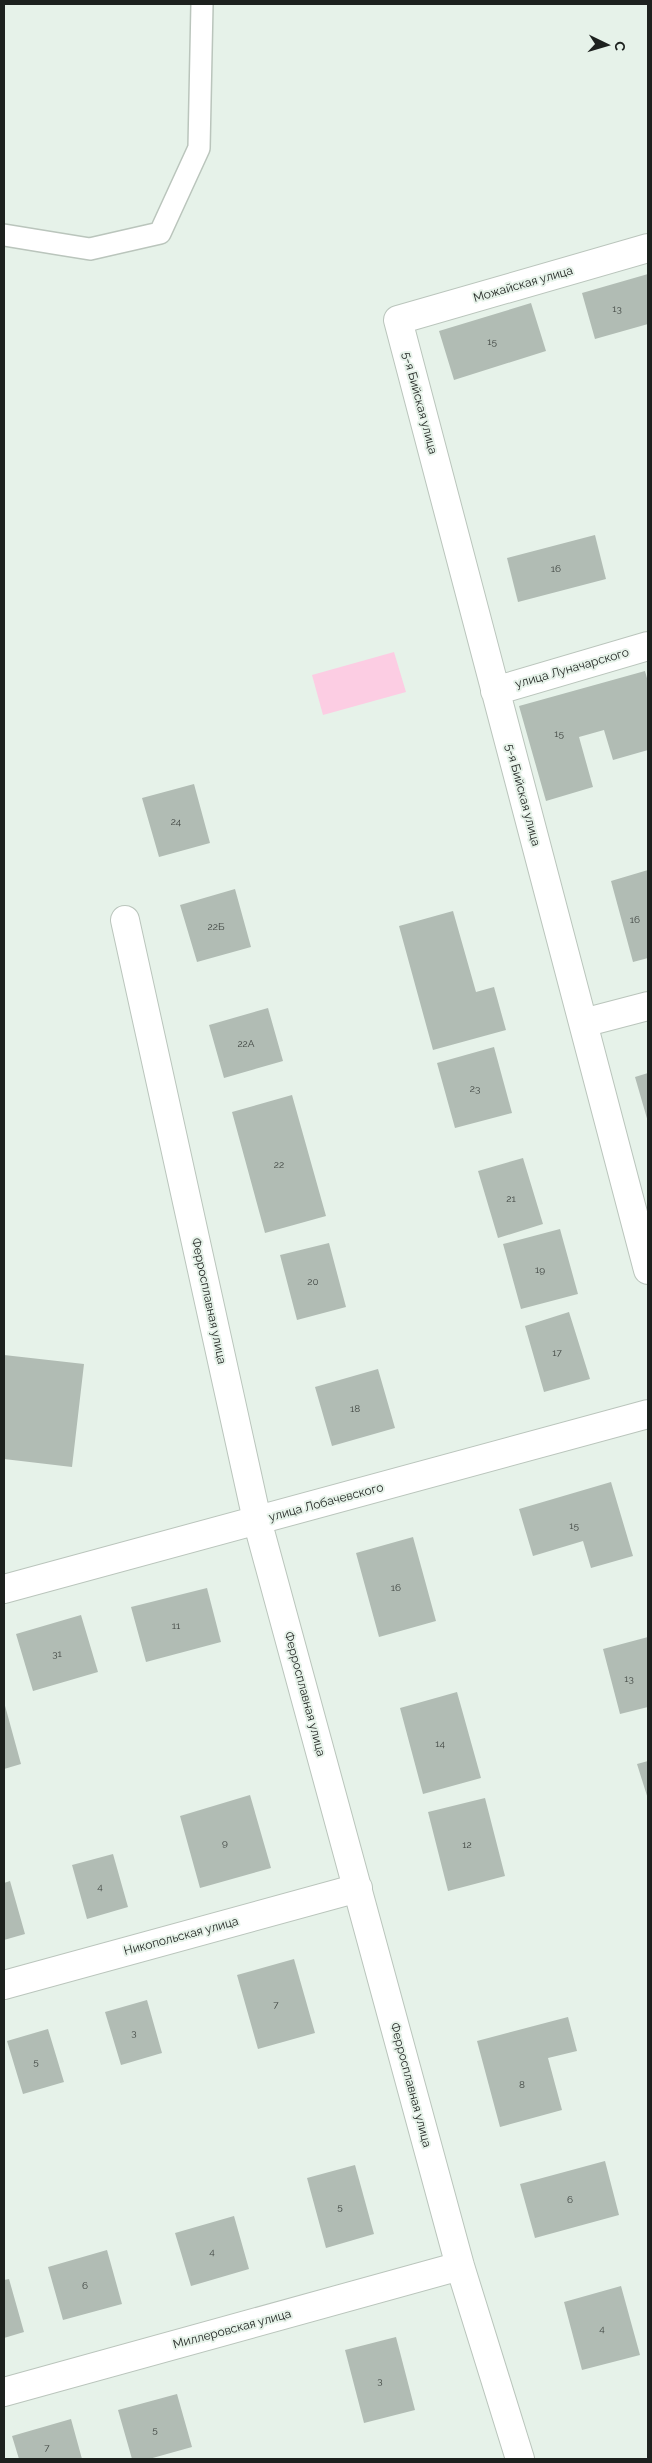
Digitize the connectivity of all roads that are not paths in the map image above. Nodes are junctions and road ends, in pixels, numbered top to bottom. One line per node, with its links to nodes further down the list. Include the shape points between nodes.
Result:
1 (202, 4): 2 (lane, via 199,148 160,233 90,249)
2 (4, 234)
3 (648, 248): 4 (street, Можайская улица)
4 (398, 320): 6 (street, 5-я Бийская улица)
5 (648, 646): 6 (street, улица Луначарского)
6 (495, 690): 9 (street, 5-я Бийская улица)
7 (125, 920): 12 (street, Ферросплавная улица)
8 (648, 1006): 9 (street)
9 (583, 1023): 10 (street, 5-я Бийская улица)
10 (648, 1270)
11 (648, 1414): 12 (street, улица Лобачевского)
12 (257, 1520): 13 (street, улица Лобачевского); 14 (street, Ферросплавная улица)
13 (4, 1589)
14 (358, 1888): 15 (street, Никопольская улица); 16 (street, Ферросплавная улица)
15 (4, 1985)
16 (460, 2266): 17 (street, Миллеровская улица); 18 (street, Ферросплавная улица)
17 (4, 2392)
18 (520, 2459)

